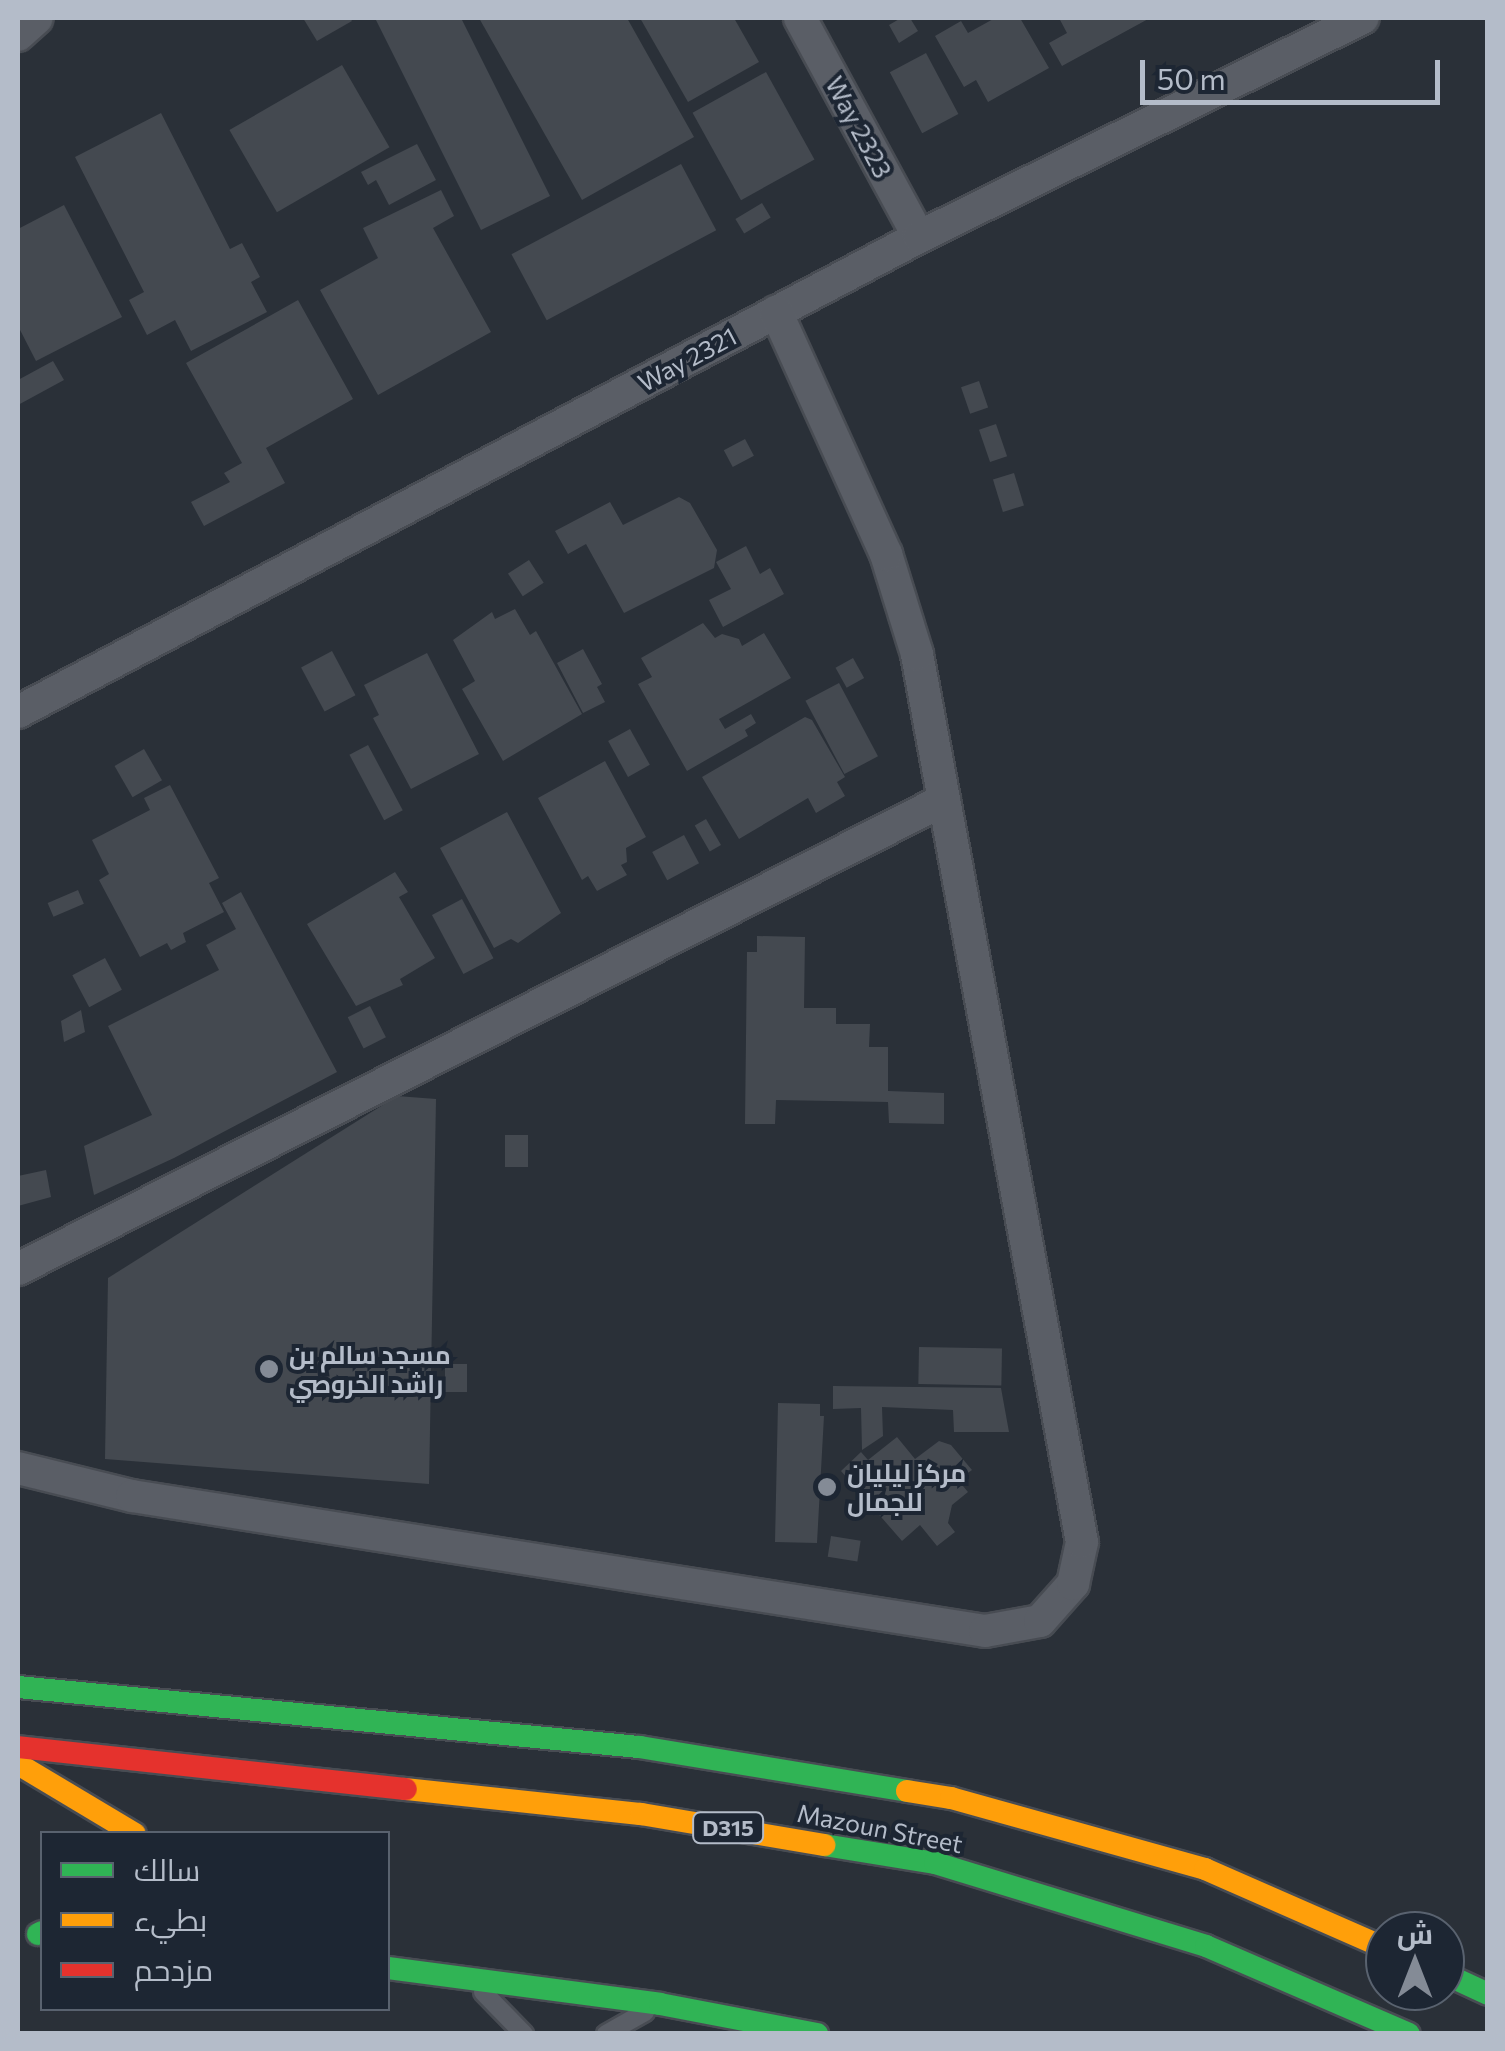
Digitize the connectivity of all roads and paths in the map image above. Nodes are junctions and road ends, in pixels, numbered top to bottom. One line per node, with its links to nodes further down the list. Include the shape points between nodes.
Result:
1 (37, 18): 4 (street)
2 (800, 18): 5 (street, Way 2323)
3 (1363, 18): 5 (street, Way 2321)
4 (18, 35)
5 (919, 238): 6 (street, Way 2321)
6 (776, 312): 7 (street, Way 2321); 8 (street, via 904,602)
7 (18, 712)
8 (944, 800): 9 (street); 10 (street, via 1082,1542 1073,1584 1040,1621 985,1632 151,1499)
9 (18, 1269)
10 (18, 1468)
11 (20, 1686): 17 (main road, Mazoun Street, via 639,1747 950,1798 1205,1870)
12 (18, 1747): 26 (main road, Mazoun Street / D315, via 642,1814 935,1863 1206,1946)
13 (18, 1764): 14 (main road)
14 (94, 1806): 15 (main road); 16 (main road)
15 (106, 1831)
16 (131, 1831)
17 (1365, 1939)
18 (390, 1968): 19 (main road)
19 (471, 1982): 22 (main road); 23 (lane)
20 (1465, 1983): 21 (main road)
21 (1488, 1994)
22 (660, 2004): 24 (lane); 25 (main road)
23 (524, 2034)
24 (606, 2034)
25 (817, 2034)
26 (1409, 2034)

